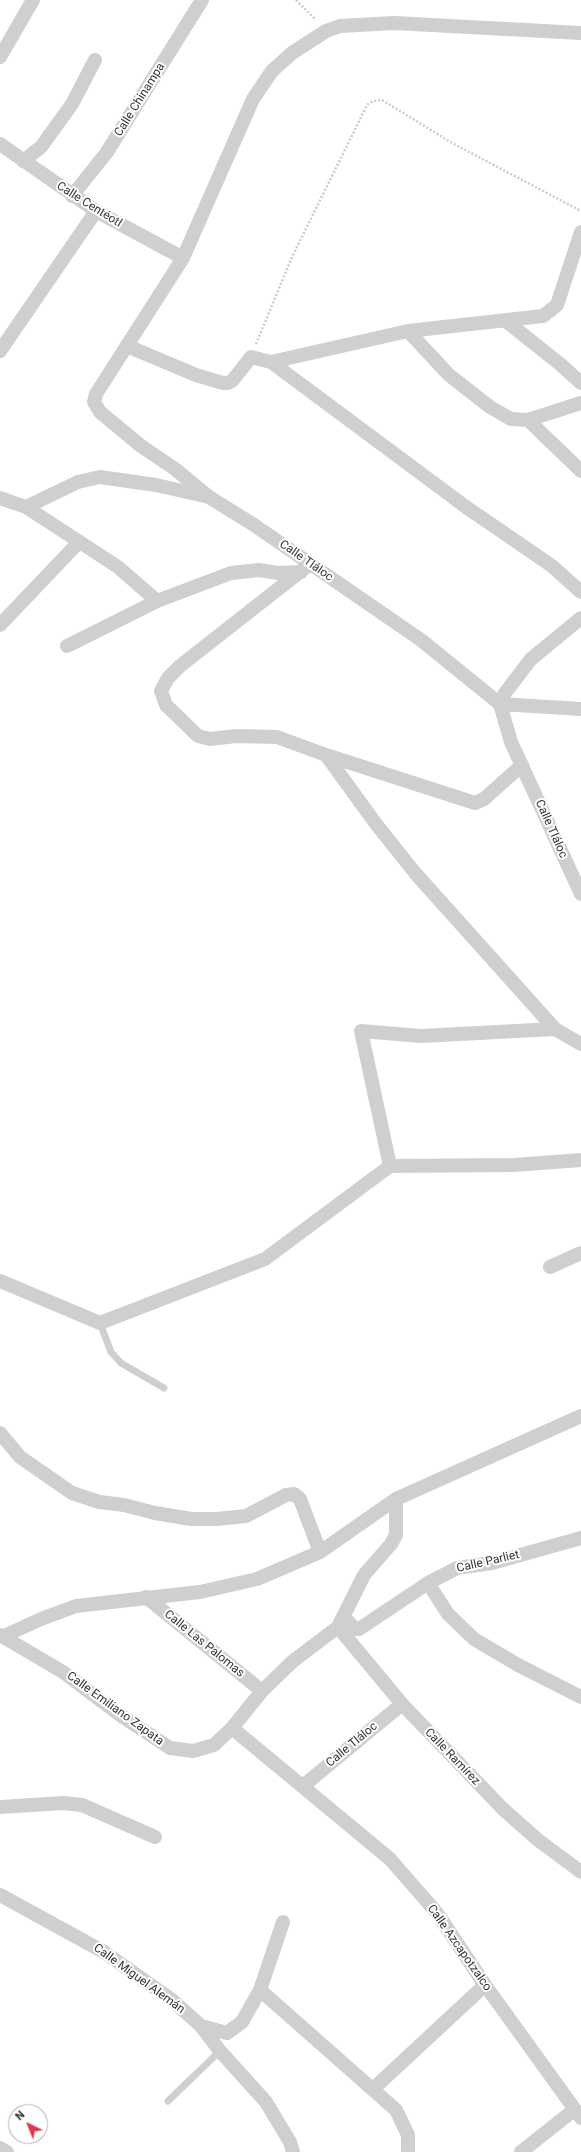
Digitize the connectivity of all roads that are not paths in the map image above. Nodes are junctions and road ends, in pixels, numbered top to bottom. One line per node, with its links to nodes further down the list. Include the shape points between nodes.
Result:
1 (33, 0): 4 (street)
2 (202, 0): 8 (street, Calle Chinampa, via 107,152)
3 (581, 34): 11 (street, via 394,23 340,26 326,31 292,53 272,71 253,99)
4 (0, 57)
5 (95, 60): 7 (street, via 72,104 41,147)
6 (0, 144): 7 (street, Calle Centéotl)
7 (23, 161): 8 (street, Calle Centéotl)
8 (72, 196): 9 (street, Calle Centéotl)
9 (96, 211): 11 (street, Calle Centéotl); 16 (street)
10 (581, 232): 12 (street)
11 (183, 258): 15 (street)
12 (576, 266): 13 (street, via 557,305 550,311 542,316)
13 (506, 322): 14 (street); 18 (street)
14 (408, 331): 17 (street); 20 (street, via 449,375 490,407 511,419)
15 (127, 346): 17 (street, via 223,383 233,380 251,356); 23 (street, via 96,394 94,402 100,412)
16 (0, 351)
17 (271, 362): 27 (street, via 466,507 552,566)
18 (581, 383)
19 (581, 403): 20 (street)
20 (528, 420): 21 (street)
21 (581, 471)
22 (0, 498): 24 (street)
23 (209, 498): 24 (street, Calle Tláloc, via 156,484 100,477 78,482); 26 (street, Calle Tláloc, via 254,525)
24 (26, 507): 25 (street)
25 (79, 542): 28 (street, via 118,567); 30 (street)
26 (305, 568): 28 (street, via 278,573 259,570 231,573); 32 (street, Calle Tláloc, via 421,640); 34 (street, via 180,666 168,678 161,691 166,705 198,736 210,739 277,736)
27 (581, 592)
28 (157, 600): 31 (street)
29 (581, 618): 32 (street, via 531,658 505,693)
30 (0, 625)
31 (68, 646)
32 (500, 704): 33 (street); 35 (street, Calle Tláloc, via 511,742)
33 (581, 709)
34 (326, 755): 35 (street, via 475,803 484,799); 37 (street, via 416,874)
35 (522, 765): 36 (street, Calle Tláloc)
36 (581, 894)
37 (555, 1029): 38 (street); 40 (street, via 421,1036 361,1031)
38 (581, 1044)
39 (581, 1160): 40 (street, via 514,1165)
40 (390, 1166): 44 (street, via 265,1259)
41 (581, 1253): 42 (street)
42 (550, 1267)
43 (0, 1281): 44 (street)
44 (100, 1323): 45 (lane, via 111,1352 121,1363)
45 (164, 1388)
46 (581, 1416): 48 (street)
47 (0, 1433): 50 (street, via 20,1457 72,1493 99,1502 191,1519 217,1519 246,1516 286,1495 294,1494 300,1499)
48 (396, 1499): 50 (street); 53 (street, via 396,1535 364,1575)
49 (581, 1538): 51 (street, Calle Parliet, via 492,1563 457,1568)
50 (320, 1552): 52 (street, via 257,1579 200,1592)
51 (428, 1583): 53 (street, Calle Parliet, via 359,1629); 56 (street, via 448,1614 474,1639)
52 (146, 1597): 54 (street, via 76,1606); 55 (street, Calle Las Palomas)
53 (341, 1622): 55 (street, via 293,1660); 57 (street, Calle Ramírez)
54 (2, 1636): 58 (street, Calle Emiliano Zapata, via 63,1672 120,1715 170,1748 193,1751 214,1745)
55 (262, 1691): 58 (street)
56 (576, 1695)
57 (402, 1704): 59 (street, Calle Tláloc); 62 (street, Calle Ramírez, via 503,1809 538,1840)
58 (232, 1728): 59 (street, Calle Azcapotzalco)
59 (303, 1786): 65 (street, Calle Azcapotzalco, via 390,1859 437,1913)
60 (0, 1807): 61 (street, via 63,1803 82,1805)
61 (155, 1837)
62 (581, 1872)
63 (0, 1896): 67 (street, Calle Miguel Alemán, via 104,1952 172,2000)
64 (283, 1922): 66 (street)
65 (485, 1985): 69 (street); 71 (street, Calle Azcapotzalco)
66 (260, 1990): 67 (street, via 236,2028 227,2033); 69 (street)
67 (201, 2026): 68 (street, Calle Miguel Alemán)
68 (220, 2052): 70 (lane); 74 (street, Calle Miguel Alemán, via 266,2102 290,2142)
69 (373, 2089): 75 (street, via 396,2110 408,2135)
70 (168, 2101)
71 (578, 2114): 76 (street)
72 (0, 2148): 73 (street)
73 (7, 2152)
74 (293, 2152)
75 (408, 2152)
76 (521, 2152)

